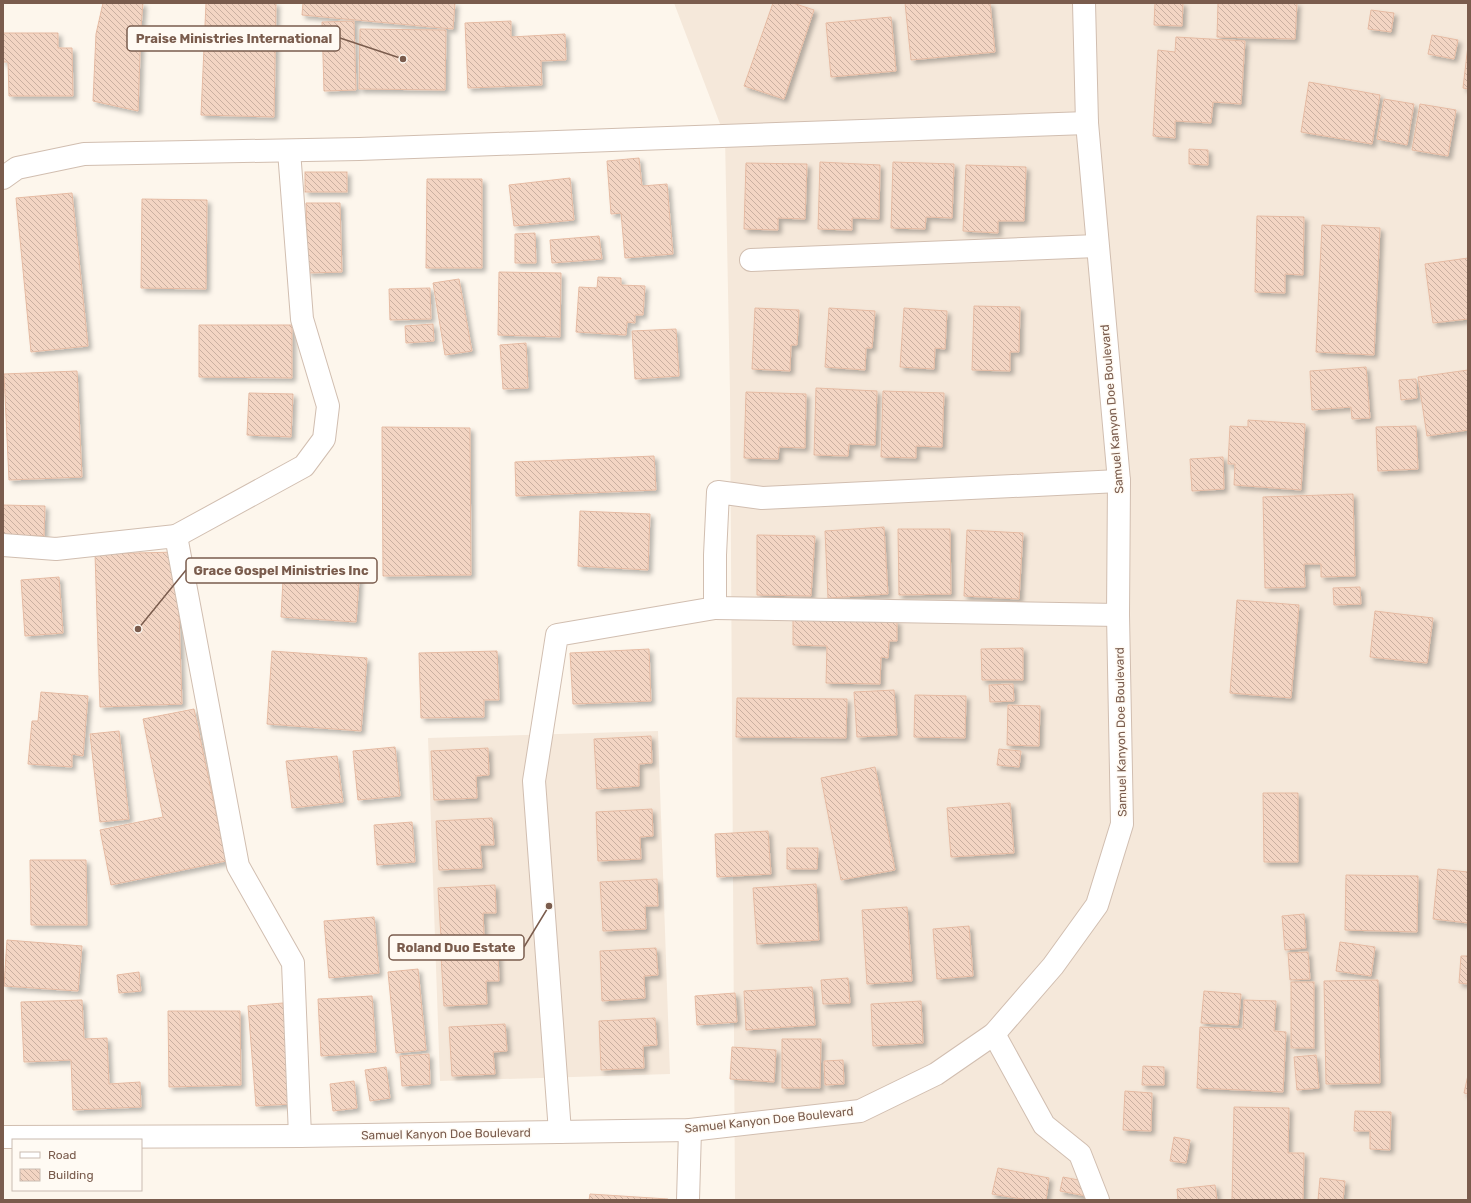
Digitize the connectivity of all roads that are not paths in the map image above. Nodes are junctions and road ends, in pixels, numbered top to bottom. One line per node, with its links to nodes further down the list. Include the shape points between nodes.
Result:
1 (1084, 3): 2 (street, Samuel Kanyon Doe Boulevard)
2 (1087, 123): 3 (street); 5 (street, Samuel Kanyon Doe Boulevard)
3 (289, 150): 4 (street, via 84,154 17,168); 8 (street, via 302,319 328,406 324,439 304,466)
4 (3, 178)
5 (1097, 246): 6 (street); 7 (street, Samuel Kanyon Doe Boulevard)
6 (751, 260)
7 (1119, 480): 10 (street, via 762,498 718,492); 11 (street, Samuel Kanyon Doe Boulevard)
8 (176, 536): 9 (street, via 56,549); 15 (street, via 238,866 293,963)
9 (3, 545)
10 (715, 608): 11 (street); 14 (street, via 557,635 534,781)
11 (1118, 615): 12 (street, Samuel Kanyon Doe Boulevard, via 1122,824 1097,905 1053,966)
12 (994, 1034): 13 (street, Samuel Kanyon Doe Boulevard, via 936,1074 860,1111); 18 (street, via 1044,1125 1080,1154)
13 (690, 1130): 14 (street, Samuel Kanyon Doe Boulevard); 17 (street)
14 (560, 1132): 15 (street, Samuel Kanyon Doe Boulevard)
15 (300, 1136): 16 (street, Samuel Kanyon Doe Boulevard)
16 (3, 1137)
17 (688, 1200)
18 (1098, 1200)

